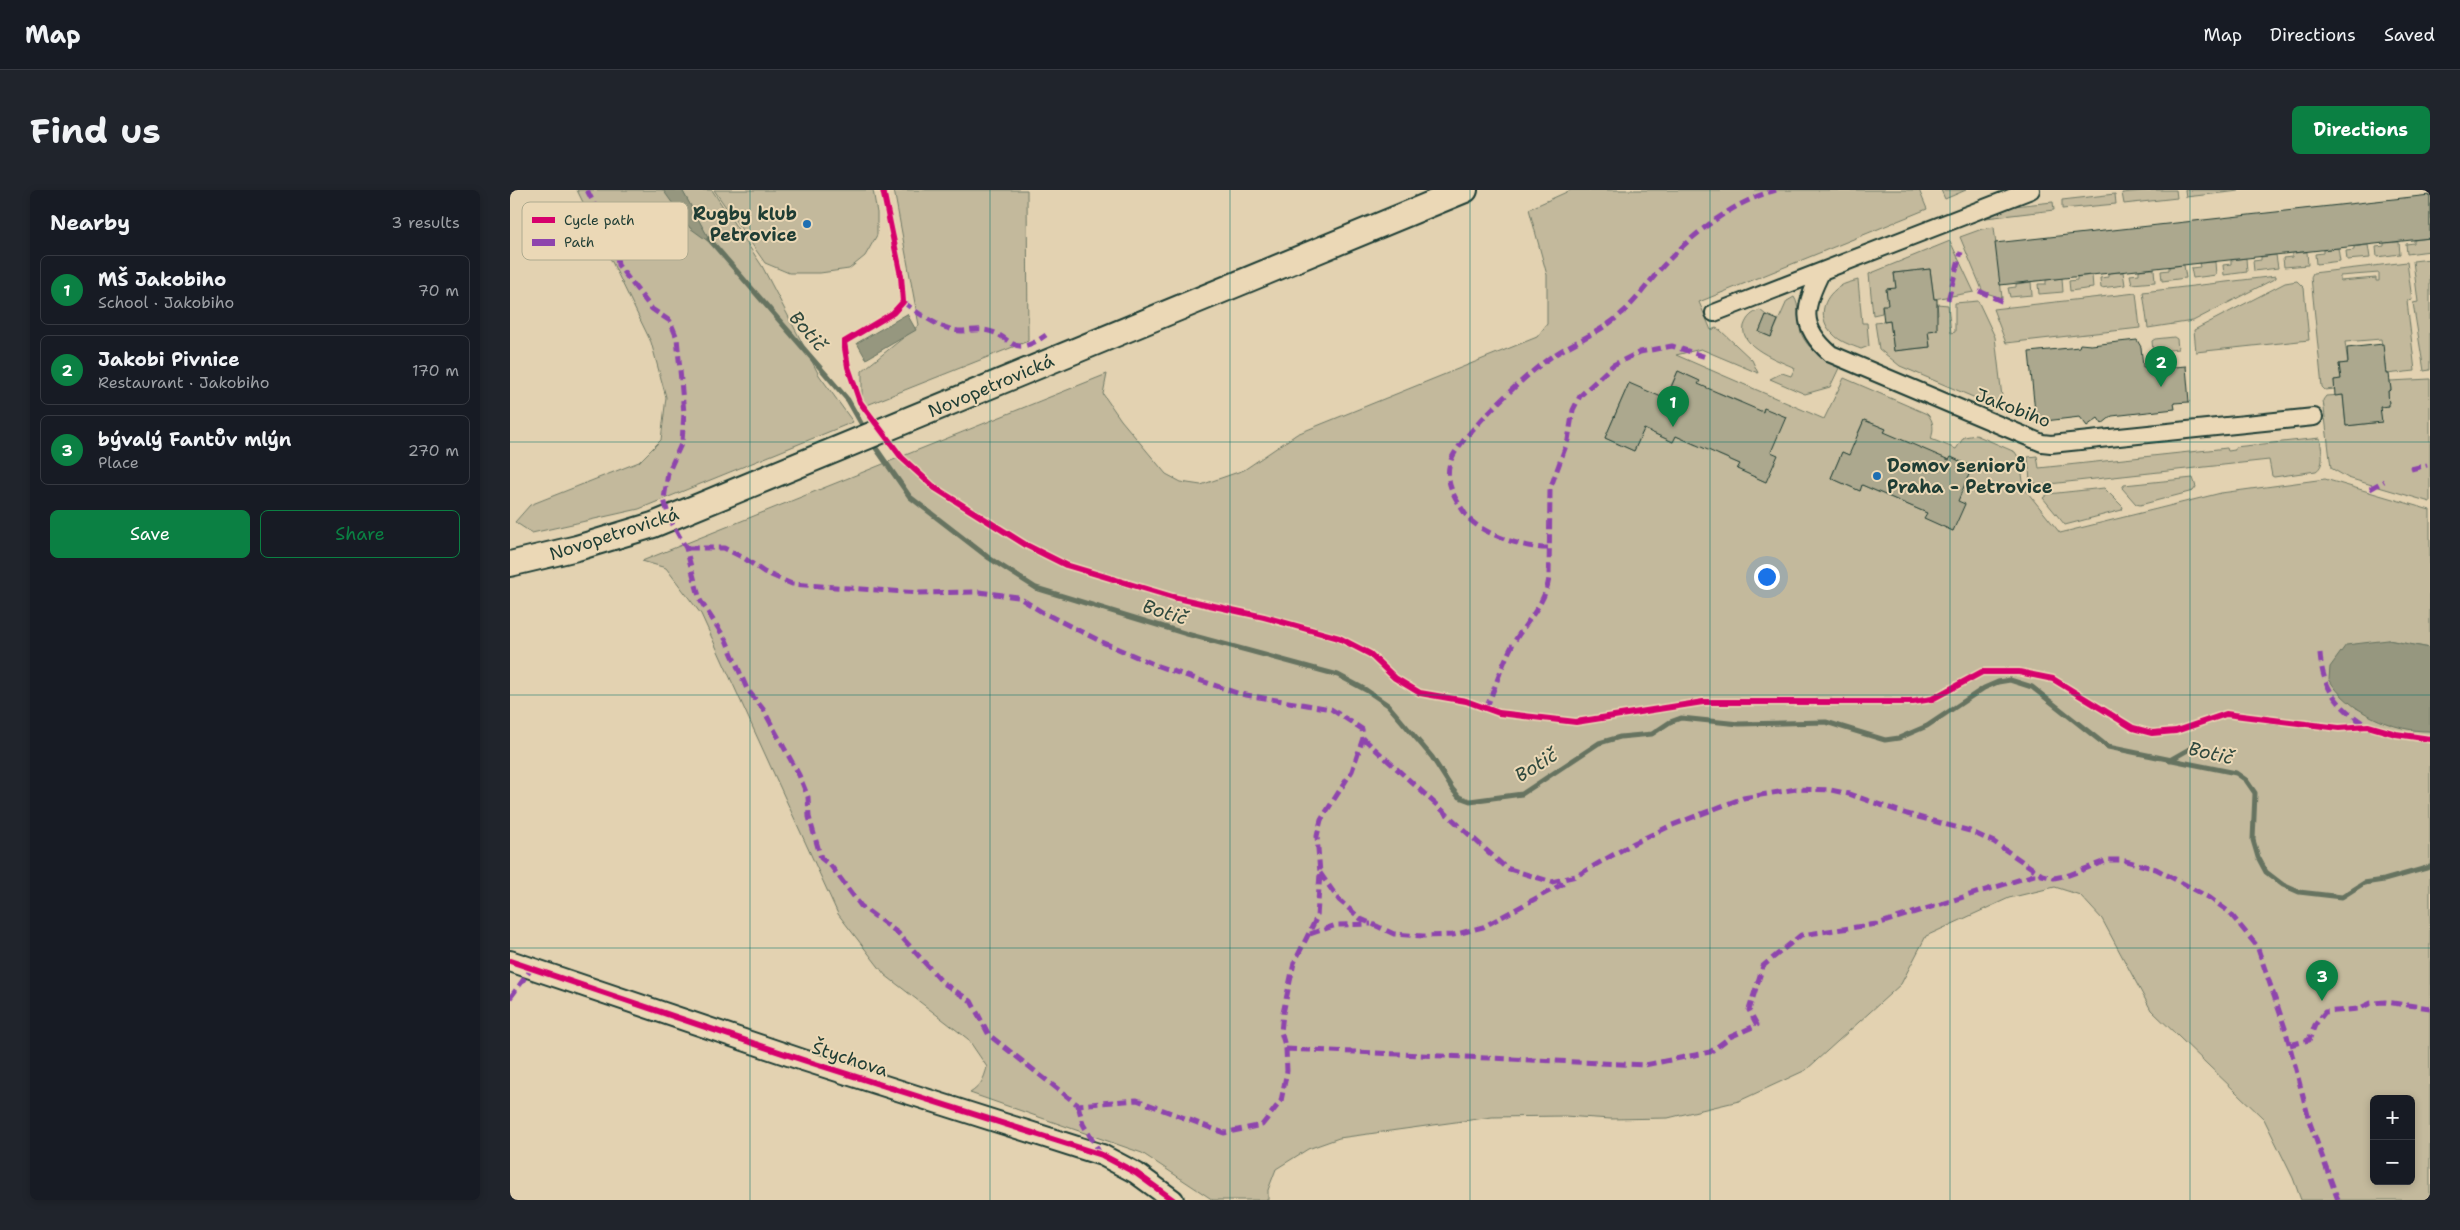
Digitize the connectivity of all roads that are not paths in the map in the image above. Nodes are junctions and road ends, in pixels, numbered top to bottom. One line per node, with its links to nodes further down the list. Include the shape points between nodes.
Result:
1 (1465, 190): 6 (main road, Novopetrovická, via 653,524 577,548)
2 (2031, 190): 3 (street)
3 (1822, 271): 4 (street); 5 (street, Jakobiho, via 1810,296 1807,319 1817,342 1831,354 2042,443)
4 (1714, 312)
5 (2314, 416)
6 (510, 564)
7 (510, 961): 8 (street, Štychova, via 803,1060 1102,1155 1136,1173)
8 (1173, 1200)

